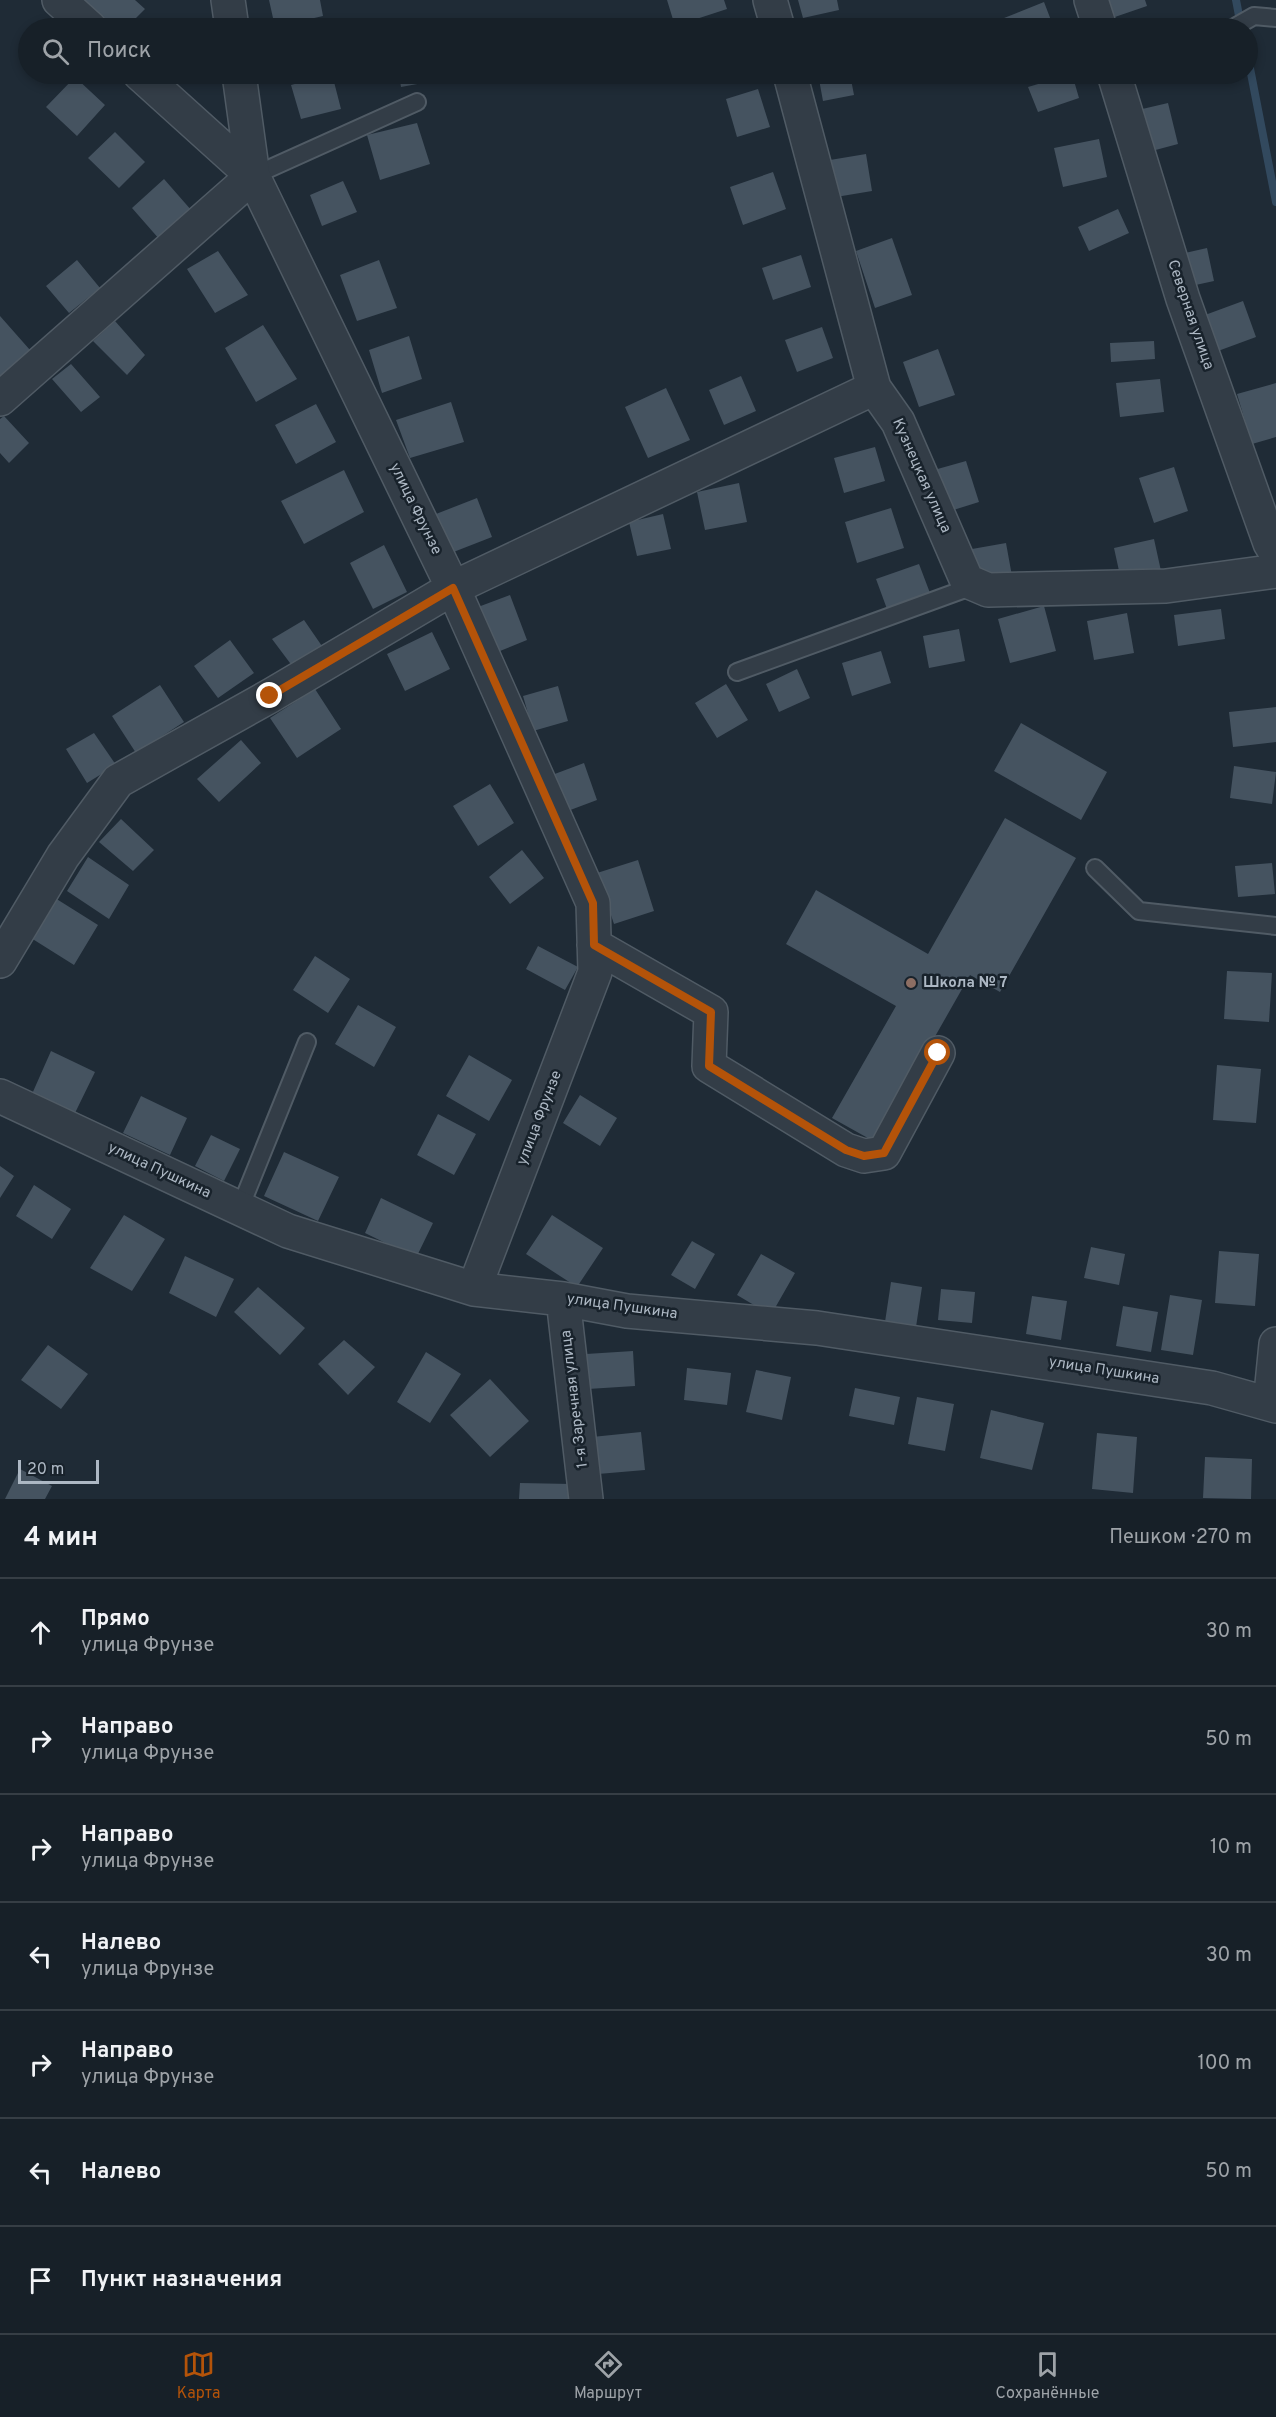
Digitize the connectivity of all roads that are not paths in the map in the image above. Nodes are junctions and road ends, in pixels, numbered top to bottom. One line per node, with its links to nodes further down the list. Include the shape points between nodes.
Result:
1 (59, 0): 5 (street)
2 (228, 0): 6 (street)
3 (770, 0): 7 (street)
4 (1090, 0): 8 (street)
5 (79, 18)
6 (231, 18)
7 (775, 18)
8 (1096, 18)
9 (1250, 18): 10 (lane)
10 (1276, 18)
11 (151, 84): 16 (street)
12 (240, 84): 16 (street, улица Фрунзе)
13 (793, 84): 17 (street, Кузнецкая улица)
14 (1122, 84): 19 (street, Северная улица, via 1183,299)
15 (417, 102): 16 (lane)
16 (253, 176): 18 (street); 22 (street, улица Фрунзе)
17 (874, 388): 21 (street, Кузнецкая улица, via 898,422 968,581); 22 (street)
18 (0, 399)
19 (1276, 553)
20 (1276, 571): 21 (street, via 1166,586 988,590)
21 (976, 585): 23 (lane)
22 (453, 588): 26 (street, улица Фрунзе, via 593,903); 27 (street, via 118,781 63,856)
23 (737, 672)
24 (1095, 868): 25 (lane, via 1139,911)
25 (1276, 926)
26 (594, 945): 29 (street, via 711,1012 709,1066 846,1150 864,1156 884,1153); 32 (street, улица Фрунзе, via 595,972)
27 (0, 961)
28 (307, 1042): 31 (lane)
29 (938, 1053)
30 (0, 1096): 31 (street, улица Пушкина)
31 (240, 1209): 32 (street, улица Пушкина, via 288,1231)
32 (474, 1289): 33 (street, улица Пушкина)
33 (563, 1299): 35 (street, улица Пушкина, via 627,1311 852,1333 1212,1388); 36 (street, 1-я Заречная улица)
34 (1276, 1344): 35 (street)
35 (1273, 1405)
36 (586, 1499)

